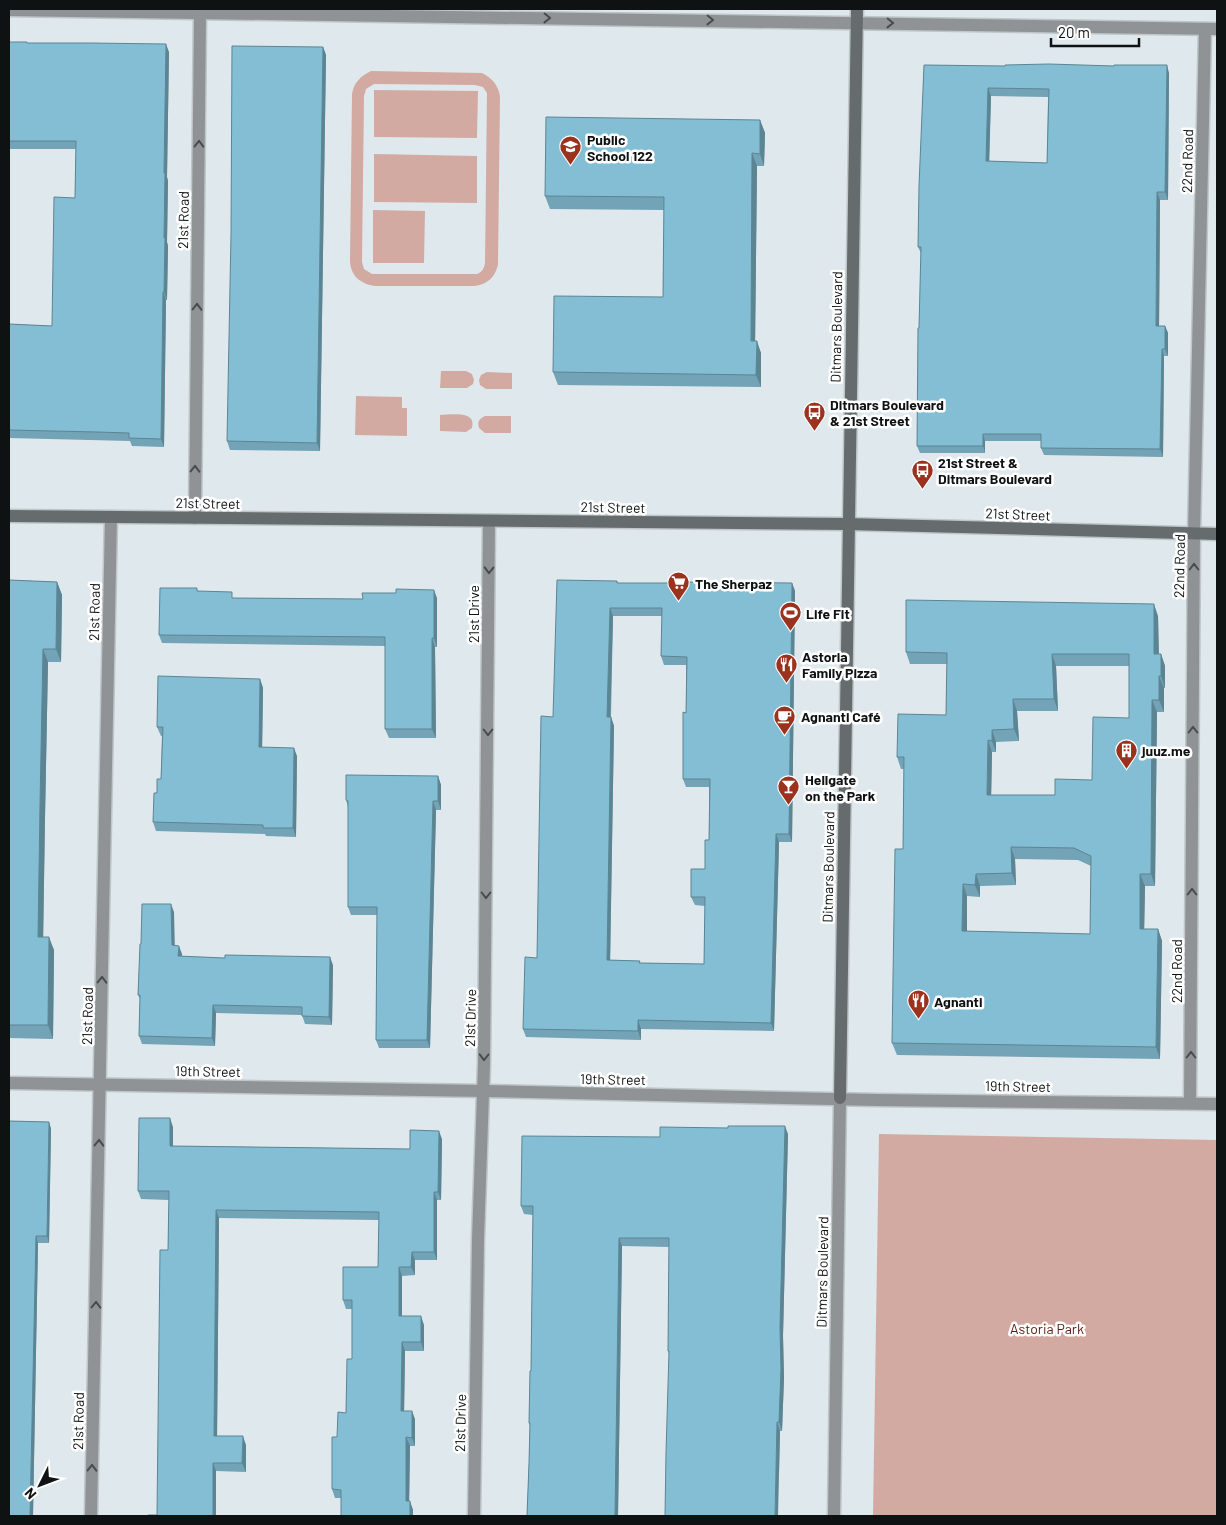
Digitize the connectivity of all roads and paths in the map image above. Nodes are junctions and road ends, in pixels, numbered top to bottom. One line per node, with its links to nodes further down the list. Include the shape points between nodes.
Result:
1 (857, 9): 4 (street, Ditmars Boulevard)
2 (9, 10): 3 (street)
3 (200, 13): 4 (street, one-way to 4); 8 (street, 21st Road, one-way to 3)
4 (857, 22): 5 (street, one-way to 5); 10 (street, Ditmars Boulevard)
5 (1211, 29): 11 (street, 22nd Road)
6 (9, 516): 7 (street, 21st Street)
7 (110, 517): 8 (street, 21st Street); 14 (street, 21st Road, one-way to 7)
8 (195, 518): 9 (street, 21st Street)
9 (489, 521): 10 (street, 21st Street); 15 (street, 21st Drive, one-way to 15)
10 (848, 524): 11 (street, 21st Street); 16 (street, Ditmars Boulevard)
11 (1194, 534): 12 (street, 21st Street); 17 (street, 22nd Road, one-way to 11)
12 (1217, 534)
13 (9, 1083): 14 (street, 19th Street)
14 (100, 1085): 15 (street, 19th Street); 19 (street, 21st Road, one-way to 14)
15 (484, 1091): 16 (street, 19th Street); 20 (street, 21st Drive)
16 (840, 1098): 17 (street, 19th Street); 21 (street, Ditmars Boulevard)
17 (1190, 1103): 18 (street, 19th Street)
18 (1217, 1104)
19 (91, 1516)
20 (474, 1516)
21 (834, 1516)

